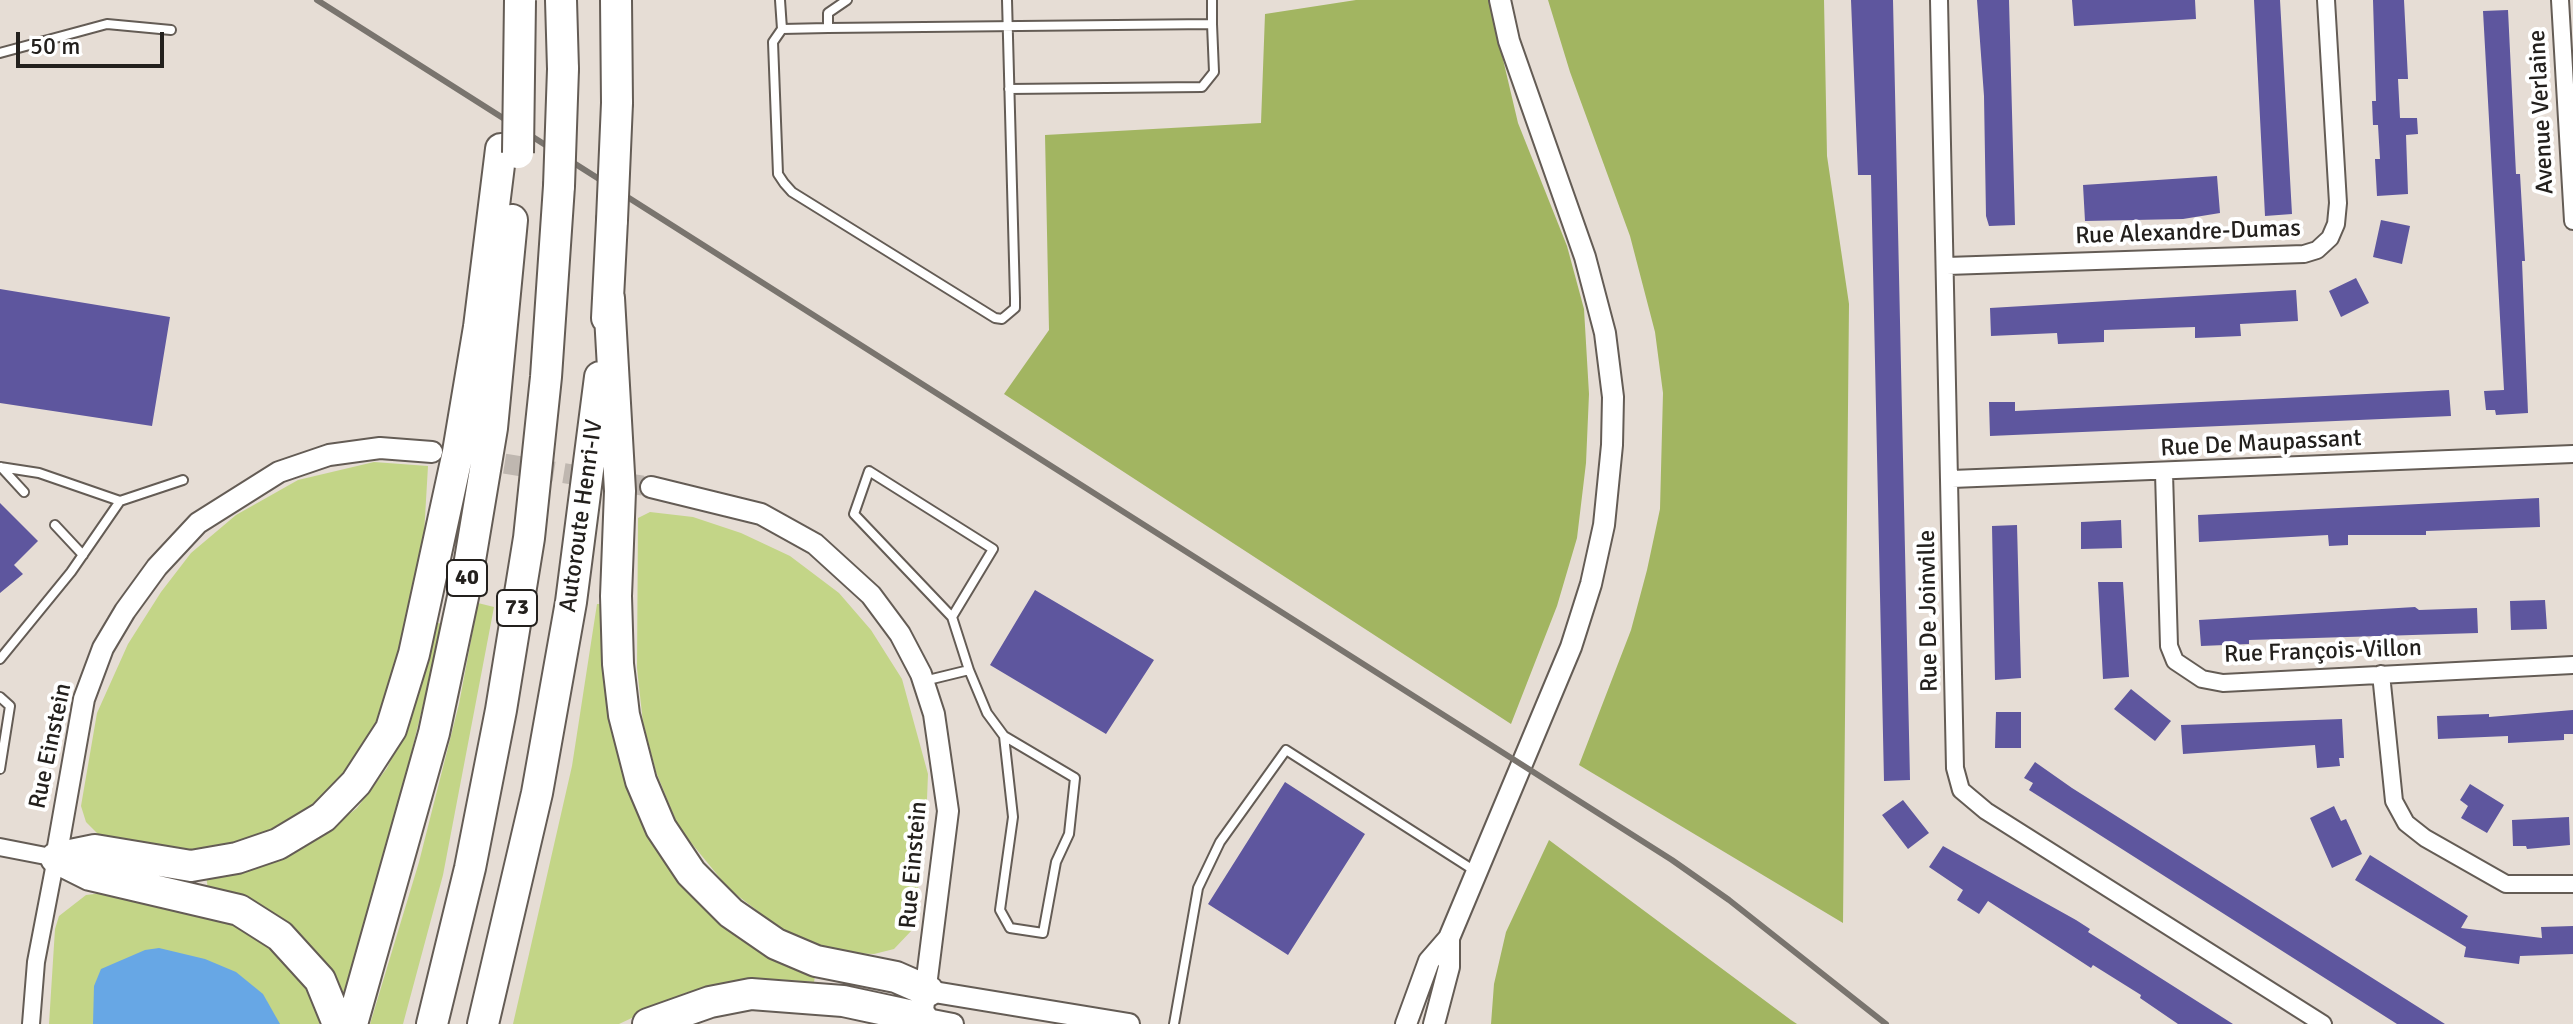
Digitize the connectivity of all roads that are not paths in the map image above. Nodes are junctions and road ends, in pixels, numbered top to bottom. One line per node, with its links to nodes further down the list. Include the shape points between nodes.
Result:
1 (518, 0): 19 (highway, 40, bridge)
2 (561, 0): 51 (highway, Autoroute Henri-IV / 73, bridge, via 559,186 529,538 470,868)
3 (616, 0): 22 (highway, Autoroute Henri-IV, bridge)
4 (780, 0): 15 (lane)
5 (847, 0): 14 (lane, via 828,13)
6 (1007, 0): 13 (lane)
7 (1212, 0): 12 (lane)
8 (1500, 0): 44 (street, via 1605,333 1612,445 1604,525 1579,622)
9 (1939, 0): 21 (street, Rue De Joinville)
10 (2326, 0): 21 (street, Rue Alexandre-Dumas, via 2338,203 2330,238 2317,250)
11 (2560, 0): 20 (street, Avenue Verlaine)
12 (1212, 24): 13 (lane); 18 (lane, via 1214,72 1202,87)
13 (1008, 26): 14 (lane); 18 (lane)
14 (828, 28): 15 (lane)
15 (782, 29): 18 (lane, via 773,42 778,174 784,183 995,318 1009,316 1015,308)
16 (171, 30): 17 (lane, via 107,24)
17 (0, 53)
18 (1009, 89)
19 (509, 151): 43 (highway, via 458,452 414,654 384,740 356,783 323,817 278,844 191,866 95,850); 50 (highway, 40, via 492,428 467,578 434,733)
20 (2573, 221)
21 (1947, 266): 26 (street, Rue De Joinville)
22 (609, 298): 47 (highway, via 620,491 618,664 627,728 661,828 691,873 731,913 776,944 816,961 896,977); 52 (highway, Autoroute Henri-IV, via 571,602 537,793)
23 (432, 452): 43 (street, Rue Einstein, via 380,448 329,455 279,472 198,523 157,567 103,648 84,699)
24 (2573, 454): 25 (street, Rue De Maupassant)
25 (2164, 473): 26 (street, Rue De Maupassant); 37 (street, Rue François-Villon, via 2169,646 2175,661 2202,679 2223,683)
26 (1952, 479): 59 (street, Rue De Joinville, via 1955,768 1961,790 1986,811)
27 (183, 480): 30 (lane)
28 (651, 487): 38 (street, Rue Einstein, via 761,514 815,544 871,595 900,634)
29 (24, 492): 30 (lane, via 0,467 39,473)
30 (120, 501): 32 (lane)
31 (55, 525): 32 (lane)
32 (83, 555): 34 (lane)
33 (952, 617): 33 (lane, via 993,549 869,471 854,514); 36 (lane)
34 (0, 659)
35 (2573, 665): 37 (street, Rue François-Villon)
36 (969, 670): 38 (lane); 40 (lane, via 987,713)
37 (2381, 674): 45 (street, via 2394,801 2406,823 2506,884)
38 (923, 682): 47 (street, Rue Einstein, via 943,755 948,811)
39 (0, 697): 41 (lane, via 10,706)
40 (1004, 736): 40 (lane, via 1075,778 1069,834 1056,862 1043,933 1010,928 1000,910 1013,817)
41 (0, 769)
42 (0, 847): 43 (street)
43 (56, 858): 48 (street, Rue Einstein, via 36,962); 49 (highway, via 90,875 239,910 280,936 320,980)
44 (1475, 871): 46 (street); 56 (lane, via 1286,750 1220,842 1198,888)
45 (2573, 884)
46 (1449, 938): 57 (street, via 1429,961); 58 (street, via 1449,967)
47 (923, 1011): 53 (highway, via 751,994); 54 (street); 55 (street)
48 (31, 1024)
49 (338, 1024)
50 (352, 1024)
51 (432, 1024)
52 (483, 1024)
53 (648, 1024)
54 (953, 1024)
55 (1129, 1024)
56 (1174, 1024)
57 (1406, 1024)
58 (1434, 1024)
59 (2323, 1024)

